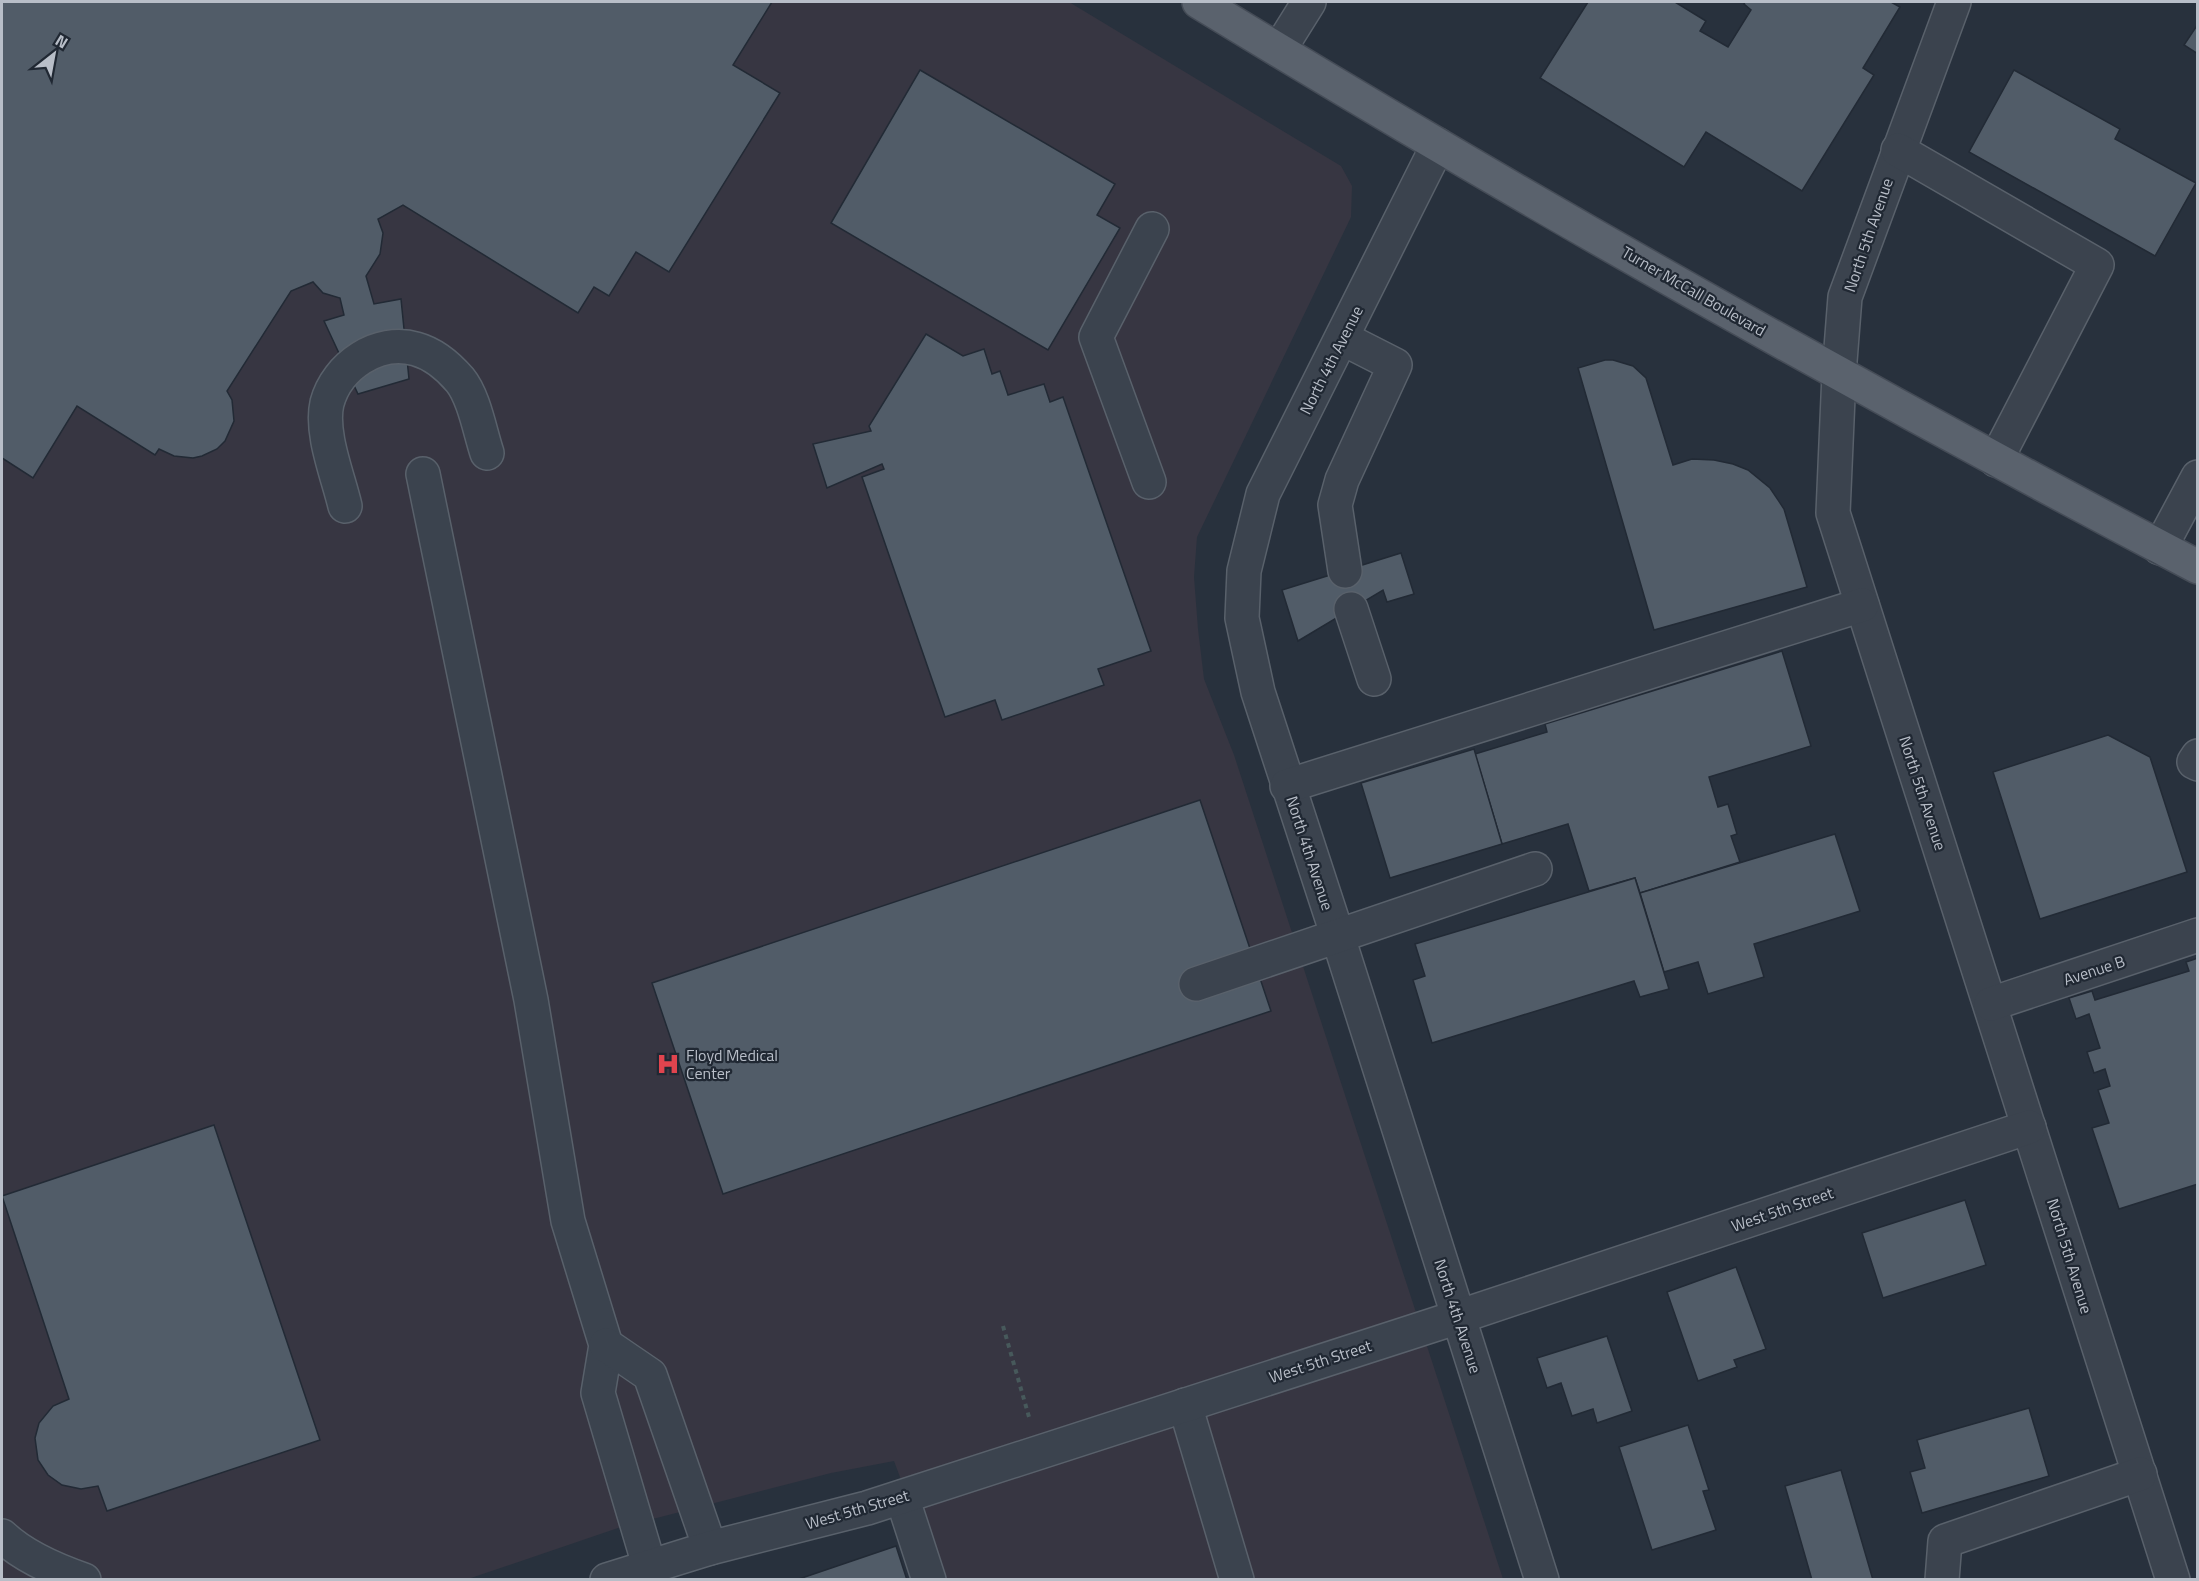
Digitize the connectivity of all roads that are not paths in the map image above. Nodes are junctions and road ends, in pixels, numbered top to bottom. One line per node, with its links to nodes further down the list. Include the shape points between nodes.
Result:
1 (1199, 2): 4 (main road, Turner McCall Boulevard)
2 (1309, 2): 4 (street)
3 (1954, 2): 6 (street, North 5th Avenue)
4 (1279, 50): 5 (main road, Turner McCall Boulevard)
5 (1438, 145): 8 (street, North 4th Avenue); 9 (main road, Turner McCall Boulevard)
6 (1898, 150): 9 (street, North 5th Avenue, via 1845,297); 11 (street, via 2097,265)
7 (1152, 229): 14 (street, via 1096,337)
8 (1342, 338): 18 (street, via 1395,365 1342,480 1335,505); 24 (street, North 4th Avenue, via 1263,494 1244,571 1242,618 1258,692)
9 (1839, 374): 11 (main road, Turner McCall Boulevard); 19 (street, North 5th Avenue, via 1833,513)
10 (487, 453): 15 (street, via 462,382 439,359 400,346 371,352 337,380 327,402 325,423)
11 (1996, 460): 16 (main road, Turner McCall Boulevard)
12 (423, 474): 32 (street, via 531,1000 568,1221)
13 (2198, 477): 16 (street)
14 (1149, 482)
15 (345, 506)
16 (2160, 548): 17 (main road, Turner McCall Boulevard)
17 (2198, 567)
18 (1345, 571)
19 (1862, 605): 24 (street); 29 (street, North 5th Avenue)
20 (1351, 609): 21 (street)
21 (1374, 679)
22 (2198, 756): 23 (street, via 2194,762)
23 (2198, 764)
24 (1287, 786): 27 (street, North 4th Avenue)
25 (1535, 869): 27 (street)
26 (2198, 935): 29 (street, Avenue B)
27 (1338, 937): 28 (street); 31 (street, North 4th Avenue)
28 (1196, 984)
29 (1991, 1004): 30 (street, North 5th Avenue)
30 (2029, 1127): 31 (street, West 5th Street); 34 (street, North 5th Avenue)
31 (1458, 1317): 33 (street, West 5th Street); 43 (street, North 4th Avenue)
32 (606, 1345): 37 (street, via 650,1375); 38 (street, via 598,1393)
33 (1185, 1405): 35 (street, West 5th Street); 42 (street)
34 (2140, 1474): 44 (street, via 1945,1541); 45 (street, North 5th Avenue)
35 (902, 1497): 37 (street, West 5th Street); 41 (street)
36 (2, 1536): 39 (street, via 30,1556)
37 (710, 1548): 38 (street, West 5th Street)
38 (649, 1565): 40 (street, West 5th Street)
39 (84, 1580)
40 (607, 1580)
41 (929, 1580)
42 (1237, 1580)
43 (1542, 1580)
44 (1942, 1580)
45 (2173, 1580)

